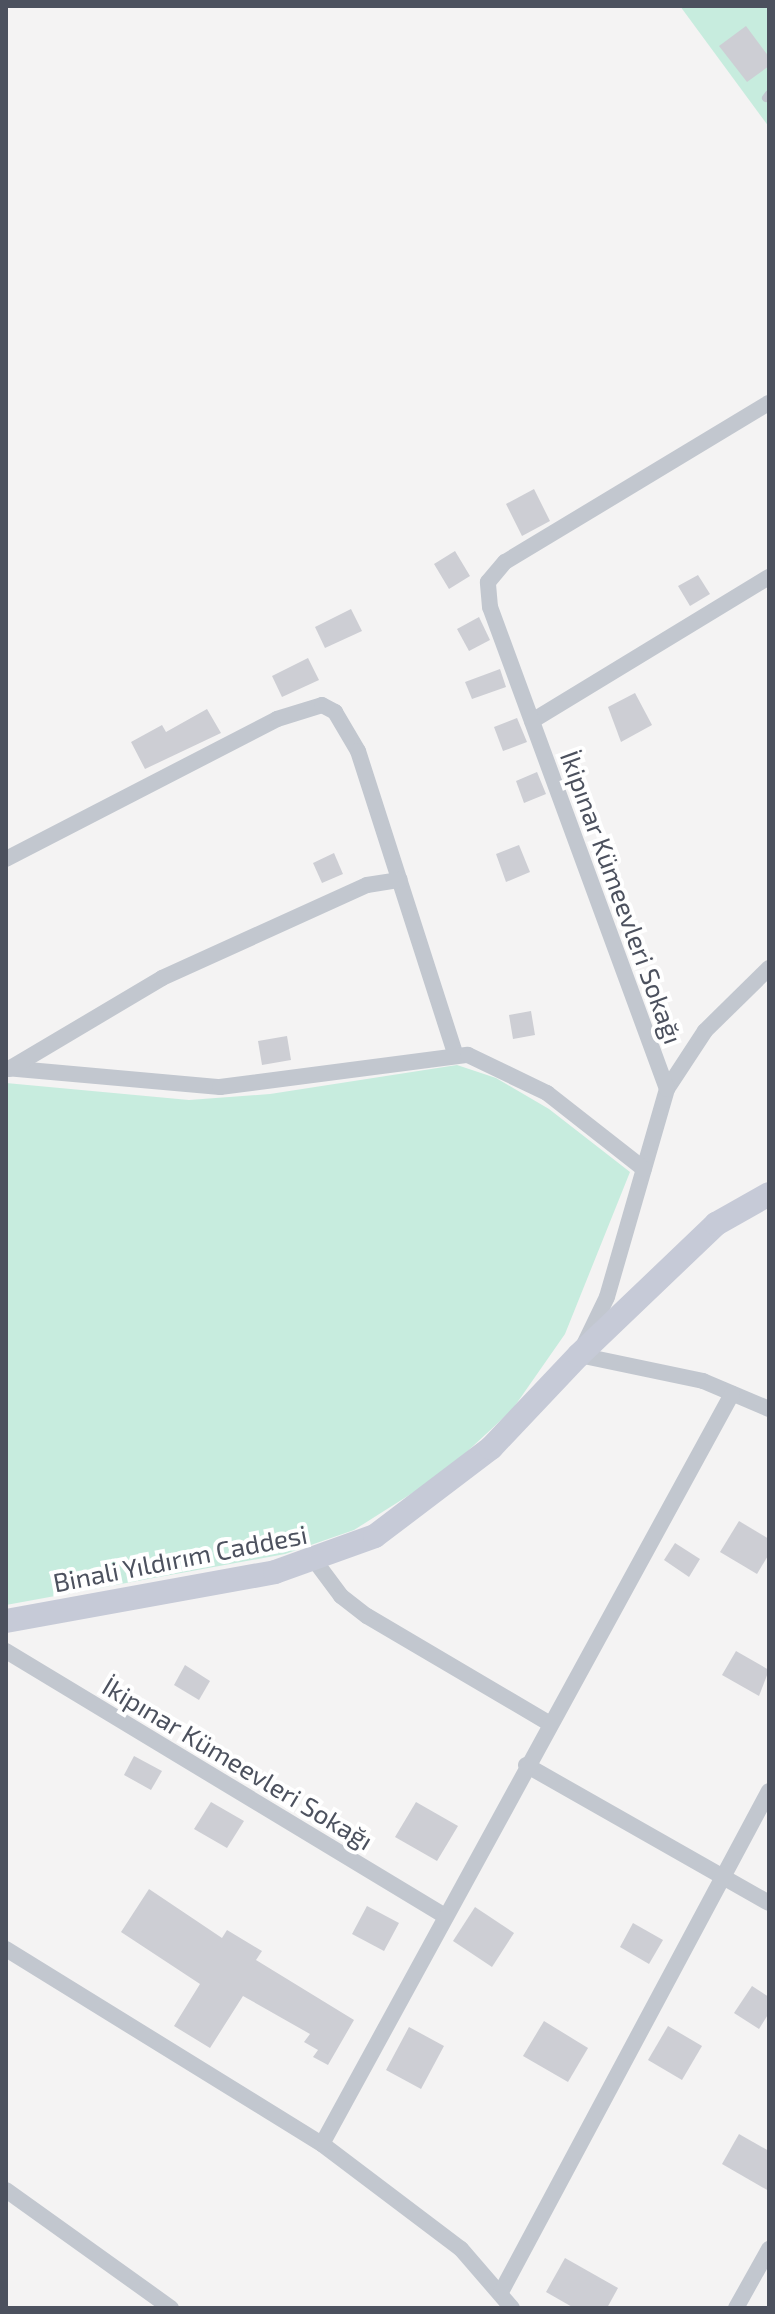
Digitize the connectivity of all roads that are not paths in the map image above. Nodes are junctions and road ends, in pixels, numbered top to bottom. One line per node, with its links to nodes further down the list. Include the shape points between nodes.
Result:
1 (769, 403): 3 (street, İkipınar Kümeevleri Sokağı, via 494,570 488,582 490,607)
2 (769, 577): 3 (street)
3 (532, 721): 9 (street, İkipınar Kümeevleri Sokağı)
4 (6, 859): 5 (street, via 277,719 322,705 335,712 358,751)
5 (400, 880): 7 (street); 8 (street, via 367,885 162,978)
6 (769, 968): 9 (street, İkipınar Kümeevleri Sokağı, via 705,1031)
7 (455, 1054): 8 (street, via 220,1087); 10 (street, via 521,1076)
8 (8, 1068)
9 (667, 1089): 10 (street, İkipınar Kümeevleri Sokağı)
10 (644, 1169): 12 (street, İkipınar Kümeevleri Sokağı, via 607,1297)
11 (769, 1194): 12 (street, Binali Yıldırım Caddesi, via 716,1224)
12 (579, 1355): 13 (street, via 703,1381); 15 (street, Binali Yıldırım Caddesi, via 452,1482 375,1536)
13 (732, 1394): 14 (street); 18 (street)
14 (769, 1409)
15 (315, 1561): 16 (street, Binali Yıldırım Caddesi); 18 (street, via 341,1596 367,1616)
16 (6, 1621)
17 (6, 1651): 23 (street, İkipınar Kümeevleri Sokağı)
18 (549, 1723): 19 (street)
19 (526, 1765): 21 (street); 23 (street)
20 (769, 1791): 21 (street)
21 (721, 1878): 22 (street); 28 (street)
22 (769, 1903)
23 (445, 1916): 25 (street)
24 (6, 1949): 25 (street)
25 (322, 2144): 28 (street, via 413,2208)
26 (6, 2190): 29 (street)
27 (769, 2249): 31 (street)
28 (501, 2292): 30 (street)
29 (171, 2308)
30 (512, 2308)
31 (736, 2308)

